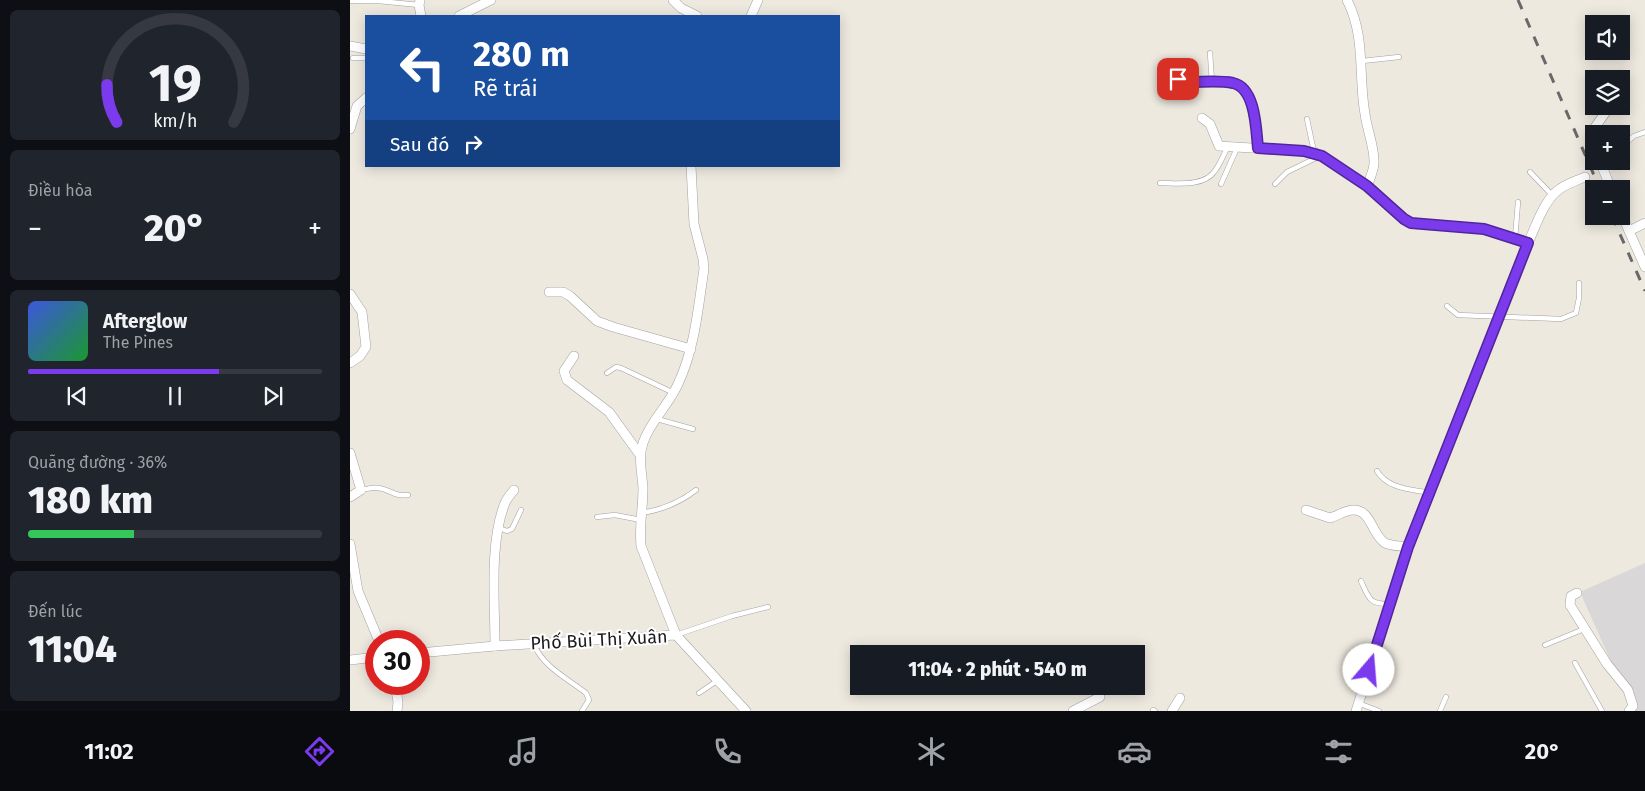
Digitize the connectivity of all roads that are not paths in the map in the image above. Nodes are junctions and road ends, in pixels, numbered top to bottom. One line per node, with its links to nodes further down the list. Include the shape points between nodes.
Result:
1 (491, 0): 8 (street)
2 (673, 0): 9 (street)
3 (758, 0): 10 (street)
4 (1347, 0): 17 (street)
5 (350, 1): 6 (lane)
6 (396, 1): 7 (lane)
7 (420, 3)
8 (461, 15)
9 (695, 15)
10 (751, 15)
11 (350, 46): 12 (street)
12 (365, 49)
13 (1210, 52): 19 (lane)
14 (1399, 57): 17 (lane)
15 (353, 58): 16 (lane)
16 (365, 58)
17 (1362, 61): 36 (street, via 1364,113 1374,163)
18 (1175, 70): 19 (lane, via 1182,83)
19 (1212, 82): 28 (lane, via 1233,83 1245,90 1251,102)
20 (365, 99): 21 (street)
21 (352, 115): 24 (street)
22 (1202, 118): 27 (street, via 1210,124 1217,144)
23 (1307, 119): 29 (lane)
24 (350, 129)
25 (1645, 132): 26 (lane)
26 (1630, 139)
27 (1232, 148): 28 (street); 33 (lane, via 1210,177 1193,182); 34 (lane)
28 (1258, 148): 29 (street)
29 (1318, 154): 35 (lane); 36 (street)
30 (691, 167): 50 (street, via 694,224 704,269)
31 (1530, 172): 37 (lane)
32 (1585, 176): 37 (street)
33 (1160, 183)
34 (1221, 184)
35 (1275, 184)
36 (1367, 186): 42 (street, via 1411,223 1484,229)
37 (1552, 196): 43 (street)
38 (1518, 202): 42 (lane)
39 (1645, 223): 41 (street)
40 (1626, 225): 41 (street)
41 (1628, 230): 44 (street)
42 (1515, 239): 43 (street)
43 (1528, 243): 49 (street)
44 (1645, 267)
45 (1579, 283): 49 (lane, via 1576,313 1561,319)
46 (549, 292): 50 (street, via 563,292 570,296 597,321)
47 (350, 294): 52 (street, via 362,312 366,347)
48 (1447, 306): 49 (lane, via 1458,315)
49 (1499, 318): 63 (street)
50 (691, 349): 54 (street)
51 (574, 356): 58 (street, via 564,371 567,380 609,412)
52 (350, 363)
53 (607, 373): 54 (lane, via 621,368)
54 (674, 393): 55 (street)
55 (656, 419): 56 (lane); 58 (street, via 643,442)
56 (693, 429)
57 (350, 453): 60 (street)
58 (640, 455): 69 (street)
59 (1377, 472): 63 (lane, via 1390,485)
60 (361, 490): 64 (lane, via 376,488 400,496); 65 (street)
61 (514, 490): 70 (street, via 506,501)
62 (696, 490): 69 (lane, via 682,501)
63 (1429, 493): 72 (street)
64 (408, 495)
65 (350, 497)
66 (521, 510): 70 (lane, via 512,529)
67 (1306, 510): 72 (street, via 1330,518 1352,510 1361,512 1386,544)
68 (597, 517): 69 (lane)
69 (641, 517): 79 (street, via 642,552)
70 (499, 528): 82 (street, via 495,557)
71 (350, 544): 78 (street, via 358,591)
72 (1408, 547): 75 (street)
73 (1361, 581): 75 (lane, via 1369,599 1376,604)
74 (1577, 593): 77 (street, via 1571,596 1570,605)
75 (1390, 604): 93 (street)
76 (768, 607): 79 (lane)
77 (1584, 629): 81 (lane); 102 (street, via 1628,690 1633,706)
78 (374, 630)
79 (676, 635): 80 (street, Phố Bùi Thị Xuân); 87 (street, Phố Bùi Thị Xuân)
80 (534, 644): 82 (street, Phố Bùi Thị Xuân); 95 (lane, via 548,664 586,693 589,700)
81 (1545, 645)
82 (495, 646): 83 (street, Phố Bùi Thị Xuân)
83 (430, 652)
84 (365, 658): 85 (street)
85 (350, 660)
86 (1575, 663): 101 (lane)
87 (717, 681): 88 (lane); 96 (street, Phố Bùi Thị Xuân)
88 (699, 693)
89 (397, 695): 94 (street)
90 (1100, 697): 97 (street)
91 (1446, 697): 100 (lane)
92 (1180, 698): 98 (street)
93 (1357, 707): 99 (lane)
94 (397, 711)
95 (582, 711)
96 (746, 711)
97 (1073, 711)
98 (1172, 711)
99 (1379, 711)
100 (1440, 711)
101 (1602, 711)
102 (1629, 711)

